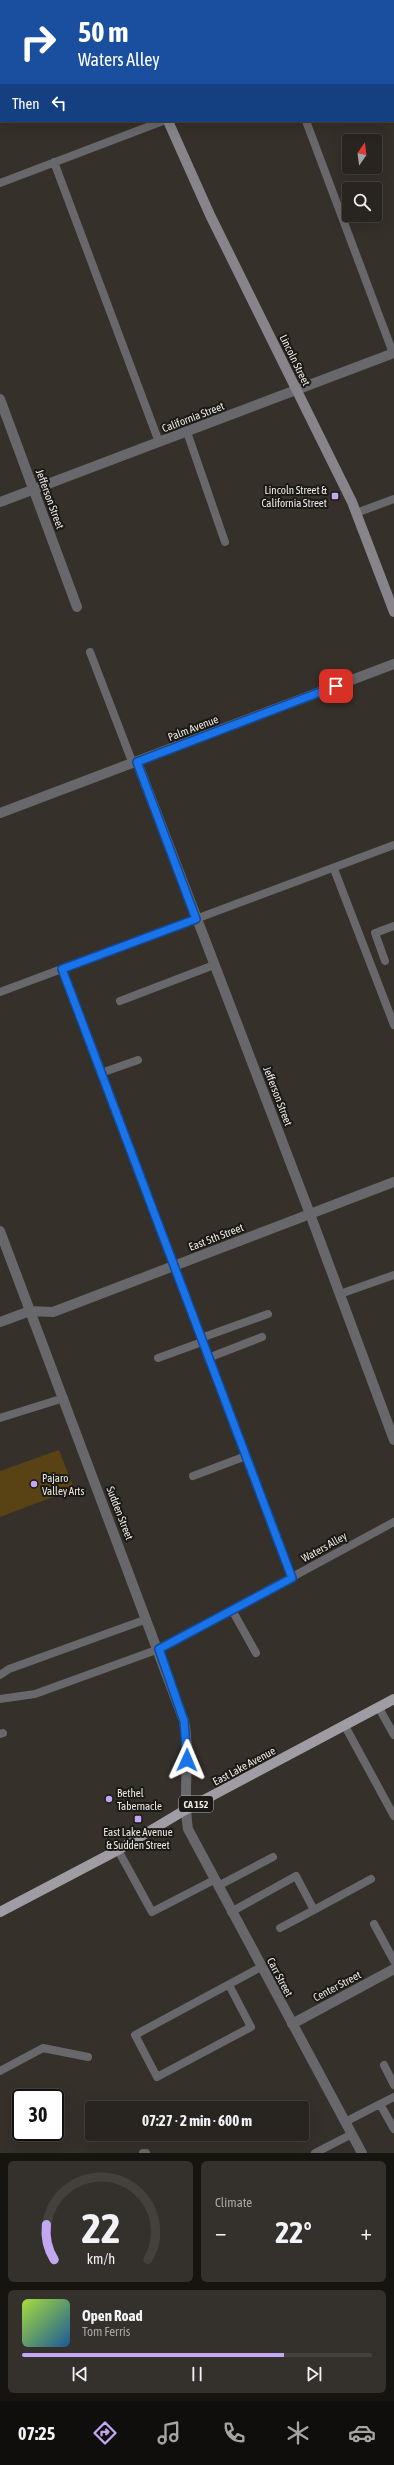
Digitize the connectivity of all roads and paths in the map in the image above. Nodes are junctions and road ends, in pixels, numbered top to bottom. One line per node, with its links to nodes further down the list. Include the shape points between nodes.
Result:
1 (160, 122): 4 (lane)
2 (168, 122): 7 (street, Lincoln Street, via 210,215)
3 (306, 122): 6 (lane)
4 (54, 162): 5 (lane); 10 (lane)
5 (0, 183)
6 (393, 353): 7 (street, California Street)
7 (296, 390): 9 (street, California Street); 14 (street, Lincoln Street)
8 (0, 399): 11 (street, Jefferson Street)
9 (187, 432): 10 (street, California Street); 15 (lane)
10 (159, 442): 11 (street, California Street)
11 (33, 490): 13 (street, California Street); 16 (street, Jefferson Street)
12 (394, 499): 14 (lane)
13 (0, 502)
14 (356, 514): 17 (street, Lincoln Street)
15 (225, 542)
16 (77, 607)
17 (394, 612)
18 (90, 652): 20 (lane)
19 (394, 664): 20 (street, Palm Avenue)
20 (135, 763): 21 (street, Palm Avenue); 24 (street, Jefferson Street)
21 (0, 813)
22 (394, 845): 23 (lane)
23 (334, 869): 24 (lane); 31 (lane)
24 (196, 919): 27 (street, Jefferson Street); 28 (lane)
25 (393, 929): 26 (lane, via 375,933)
26 (385, 961)
27 (214, 964): 30 (lane); 35 (street, Jefferson Street)
28 (62, 969): 29 (lane); 33 (lane)
29 (0, 992)
30 (120, 1001)
31 (394, 1025)
32 (138, 1060): 33 (lane)
33 (101, 1073): 37 (lane)
34 (394, 1182): 35 (street, East 5th Street)
35 (310, 1214): 37 (street, East 5th Street); 39 (street, Jefferson Street)
36 (0, 1231): 40 (street, Sudden Street)
37 (174, 1266): 40 (street, East 5th Street, via 53,1312); 44 (lane)
38 (394, 1275): 39 (lane)
39 (340, 1294): 49 (street, Jefferson Street)
40 (30, 1311): 42 (street, East 5th Street); 47 (street, Sudden Street)
41 (268, 1314): 44 (lane)
42 (0, 1322)
43 (262, 1338): 46 (lane)
44 (202, 1340): 45 (lane); 46 (lane)
45 (158, 1358)
46 (208, 1358): 50 (lane)
47 (64, 1398): 48 (lane); 55 (street, Sudden Street)
48 (0, 1418)
49 (394, 1440)
50 (246, 1456): 51 (lane); 53 (lane)
51 (193, 1476)
52 (394, 1522): 53 (lane, Waters Alley)
53 (292, 1578): 54 (lane, Waters Alley)
54 (232, 1610): 56 (lane, Waters Alley); 57 (lane)
55 (147, 1619): 56 (street, Sudden Street); 58 (lane)
56 (159, 1649): 59 (lane, Waters Alley, via 35,1694); 64 (street, Sudden Street, via 187,1734)
57 (256, 1653)
58 (0, 1674)
59 (0, 1698)
60 (394, 1699): 61 (main road, East Lake Avenue / CA 152)
61 (379, 1708): 62 (main road, East Lake Avenue / CA 152); 63 (lane)
62 (344, 1726): 64 (main road, East Lake Avenue / CA 152); 65 (lane)
63 (394, 1736)
64 (185, 1810): 66 (main road, East Lake Avenue / CA 152); 69 (street, Carr Street, via 188,1830)
65 (394, 1816)
66 (118, 1850): 69 (lane, via 152,1912); 71 (main road, East Lake Avenue / CA 152)
67 (273, 1857): 69 (lane)
68 (371, 1879): 70 (lane)
69 (216, 1883): 72 (street, Carr Street)
70 (314, 1910): 72 (lane, via 296,1876); 74 (lane)
71 (0, 1912)
72 (232, 1912): 76 (street, Carr Street)
73 (374, 1924): 75 (lane)
74 (280, 1928)
75 (394, 1961)
76 (261, 1967): 78 (lane); 79 (street, Carr Street)
77 (394, 1969): 79 (street, Center Street)
78 (229, 1985): 78 (lane, via 251,2026 157,2077 135,2035)
79 (292, 2024): 86 (street, Carr Street)
80 (88, 2057): 82 (lane, via 43,2048)
81 (384, 2065): 83 (lane)
82 (0, 2071)
83 (394, 2085)
84 (394, 2097): 85 (lane)
85 (380, 2104): 86 (lane); 87 (lane)
86 (345, 2122): 88 (street, Carr Street)
87 (394, 2129)
88 (352, 2134): 89 (lane); 90 (street, Carr Street)
89 (315, 2153)
90 (362, 2153)

